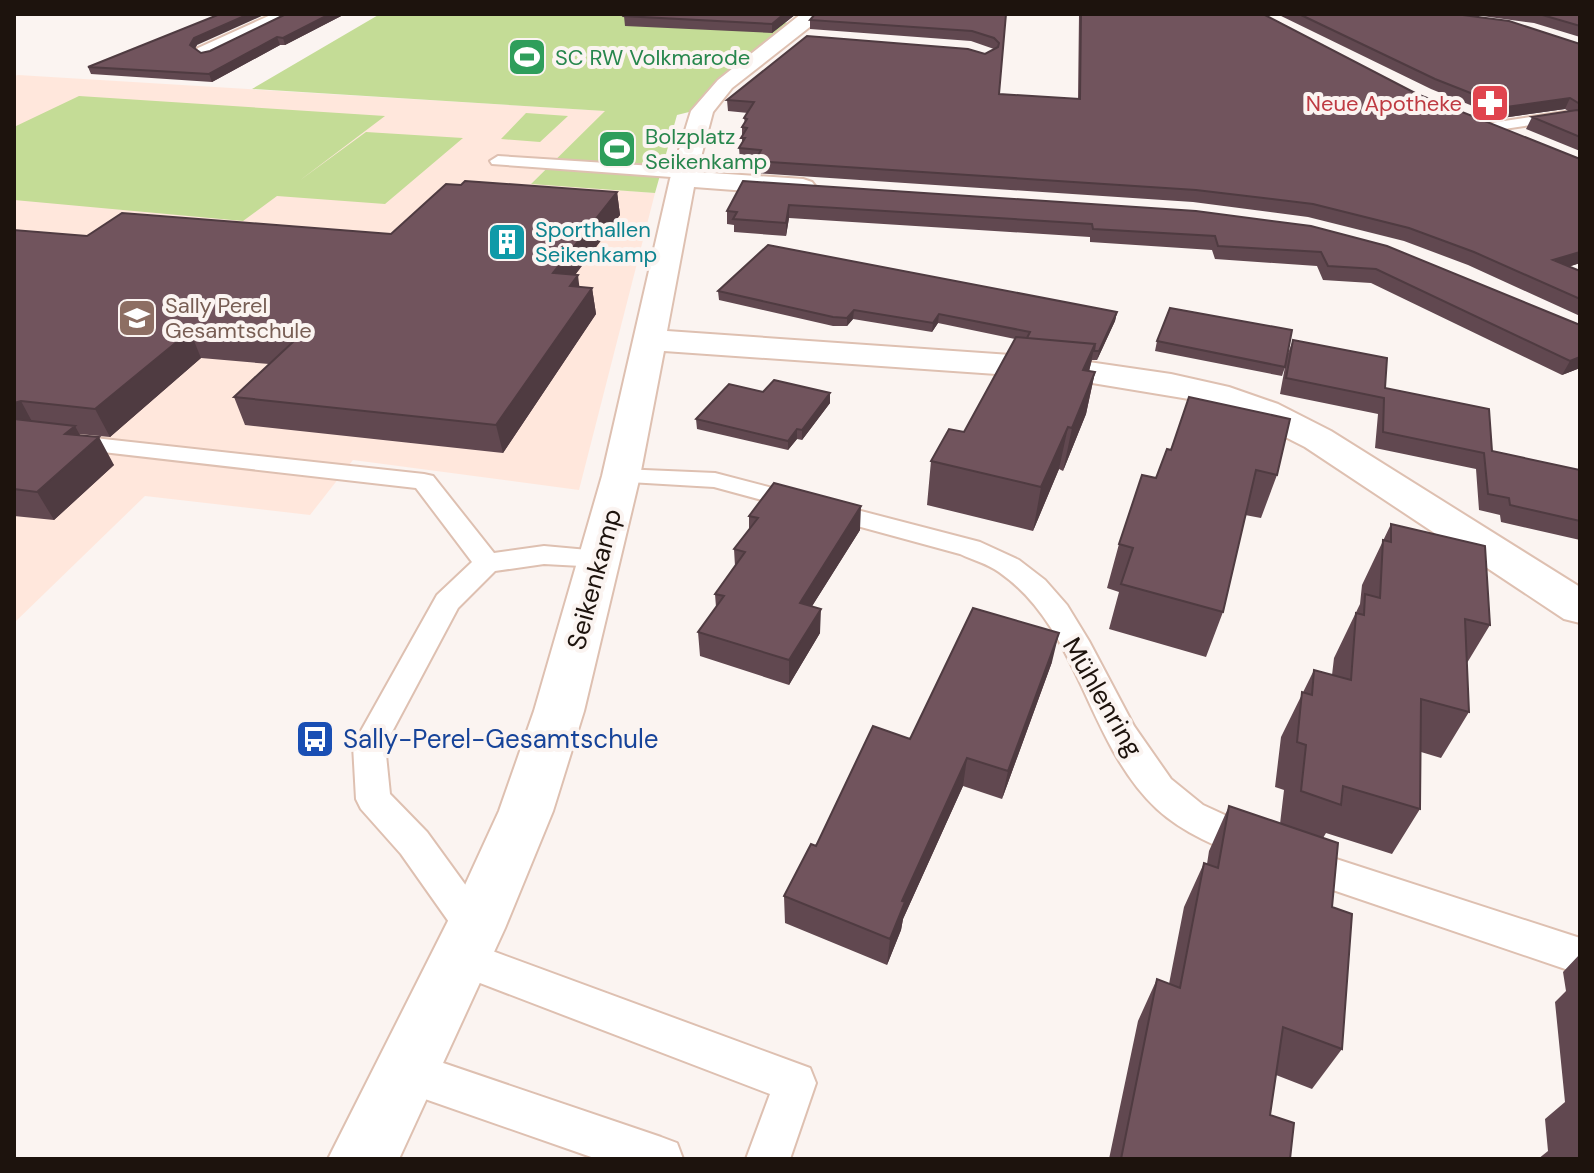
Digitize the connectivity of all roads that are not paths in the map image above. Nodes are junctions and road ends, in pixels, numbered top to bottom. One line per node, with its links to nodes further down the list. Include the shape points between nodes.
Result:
1 (288, 14): 3 (street)
2 (805, 29): 7 (street, Seikenkamp, via 725,84 702,111)
3 (205, 52)
4 (1565, 116): 5 (lane)
5 (1491, 127)
6 (498, 161): 7 (lane)
7 (684, 176): 8 (street); 9 (street, Seikenkamp)
8 (827, 189)
9 (648, 340): 11 (street, Seikenkamp); 14 (street, via 1068,369 1217,394 1318,439)
10 (36, 439): 13 (lane, via 424,481)
11 (621, 476): 12 (street, Seikenkamp); 16 (lane, Mühlenring, via 715,480 970,548 1009,566 1042,595 1081,654 1116,726 1159,789 1201,824 1313,868)
12 (600, 558): 13 (lane, via 544,555); 15 (street, Seikenkamp, via 526,811)
13 (487, 563): 15 (lane, via 447,602 369,745 373,799 414,843)
14 (1580, 608)
15 (467, 942): 17 (street, Seikenkamp); 20 (lane, via 795,1083)
16 (1580, 956)
17 (405, 1071): 18 (street, Seikenkamp); 19 (lane)
18 (363, 1159)
19 (661, 1159)
20 (768, 1159)

